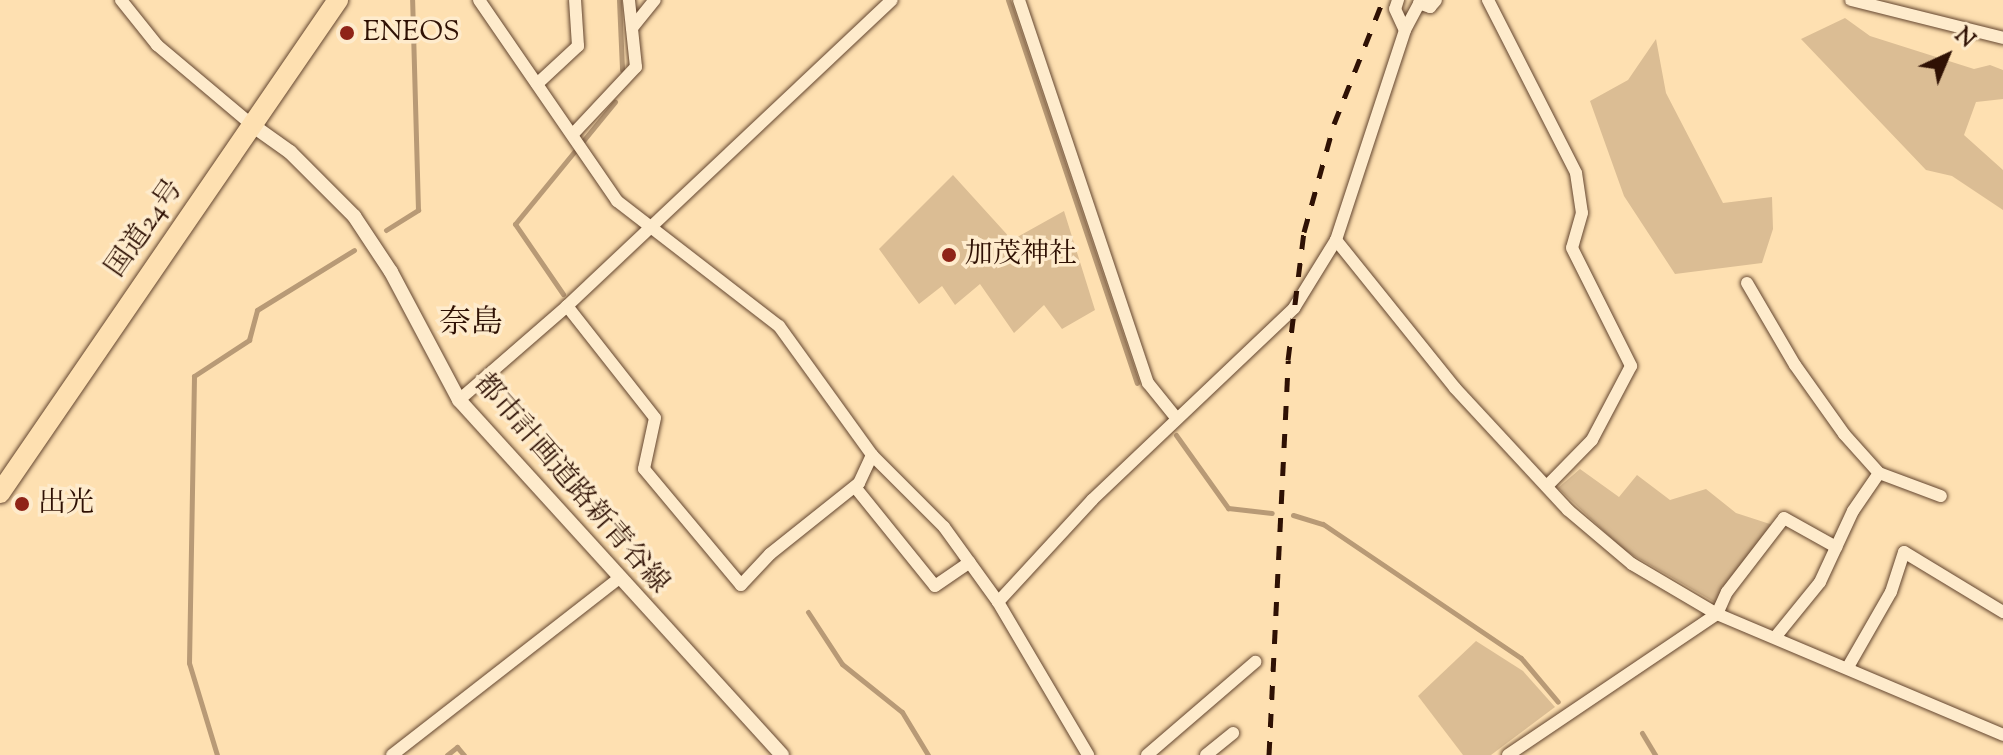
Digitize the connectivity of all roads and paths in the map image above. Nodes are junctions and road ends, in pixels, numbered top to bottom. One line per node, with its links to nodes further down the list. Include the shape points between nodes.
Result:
1 (121, 0): 18 (street, via 157,45)
2 (338, 0): 18 (highway, 国道24号)
3 (479, 0): 17 (street)
4 (575, 0): 17 (street, via 578,46)
5 (629, 0): 14 (street)
6 (655, 0): 14 (street)
7 (892, 0): 20 (street)
8 (1019, 0): 25 (street, via 1148,383)
9 (1398, 0): 15 (street, via 1395,9)
10 (1436, 0): 13 (street, via 1430,7)
11 (1488, 0): 28 (street, via 1576,173 1582,213 1572,248 1631,366 1592,440)
12 (1851, 0): 16 (street)
13 (1420, 1): 15 (street)
14 (632, 28): 19 (street, via 636,67)
15 (1405, 30): 21 (street)
16 (2003, 38)
17 (537, 84): 19 (street)
18 (252, 125): 24 (street, 都市計画道路新青谷線, via 290,152 354,216 391,272); 30 (highway, 国道24号)
19 (575, 137): 20 (street, via 617,201)
20 (649, 228): 23 (street); 26 (street, via 779,326)
21 (1336, 240): 25 (street, via 1294,308); 28 (street, via 1455,388)
22 (1747, 283): 27 (street, via 1803,377)
23 (567, 306): 24 (street); 29 (street, via 655,418 644,469 741,585 770,554)
24 (459, 400): 34 (street, 都市計画道路新青谷線)
25 (1177, 419): 35 (street)
26 (872, 455): 29 (street); 33 (street, via 915,495)
27 (1879, 473): 31 (street); 32 (street)
28 (1547, 486): 37 (street, via 1632,564)
29 (855, 487): 33 (street, via 935,586)
30 (0, 493)
31 (1941, 496)
32 (1836, 547): 37 (street, via 1784,518 1727,592); 38 (street, via 1820,582)
33 (970, 562): 35 (street)
34 (618, 579): 43 (street); 44 (street, 都市計画道路新青谷線)
35 (998, 602): 45 (street)
36 (2003, 612): 40 (street, via 1904,552 1891,592)
37 (1717, 614): 38 (street); 48 (street)
38 (1777, 635): 40 (street)
39 (1255, 662): 46 (street)
40 (1848, 667): 42 (street)
41 (1233, 733): 47 (street)
42 (2003, 735)
43 (392, 755)
44 (782, 755)
45 (1088, 755)
46 (1147, 755)
47 (1206, 755)
48 (1508, 755)

